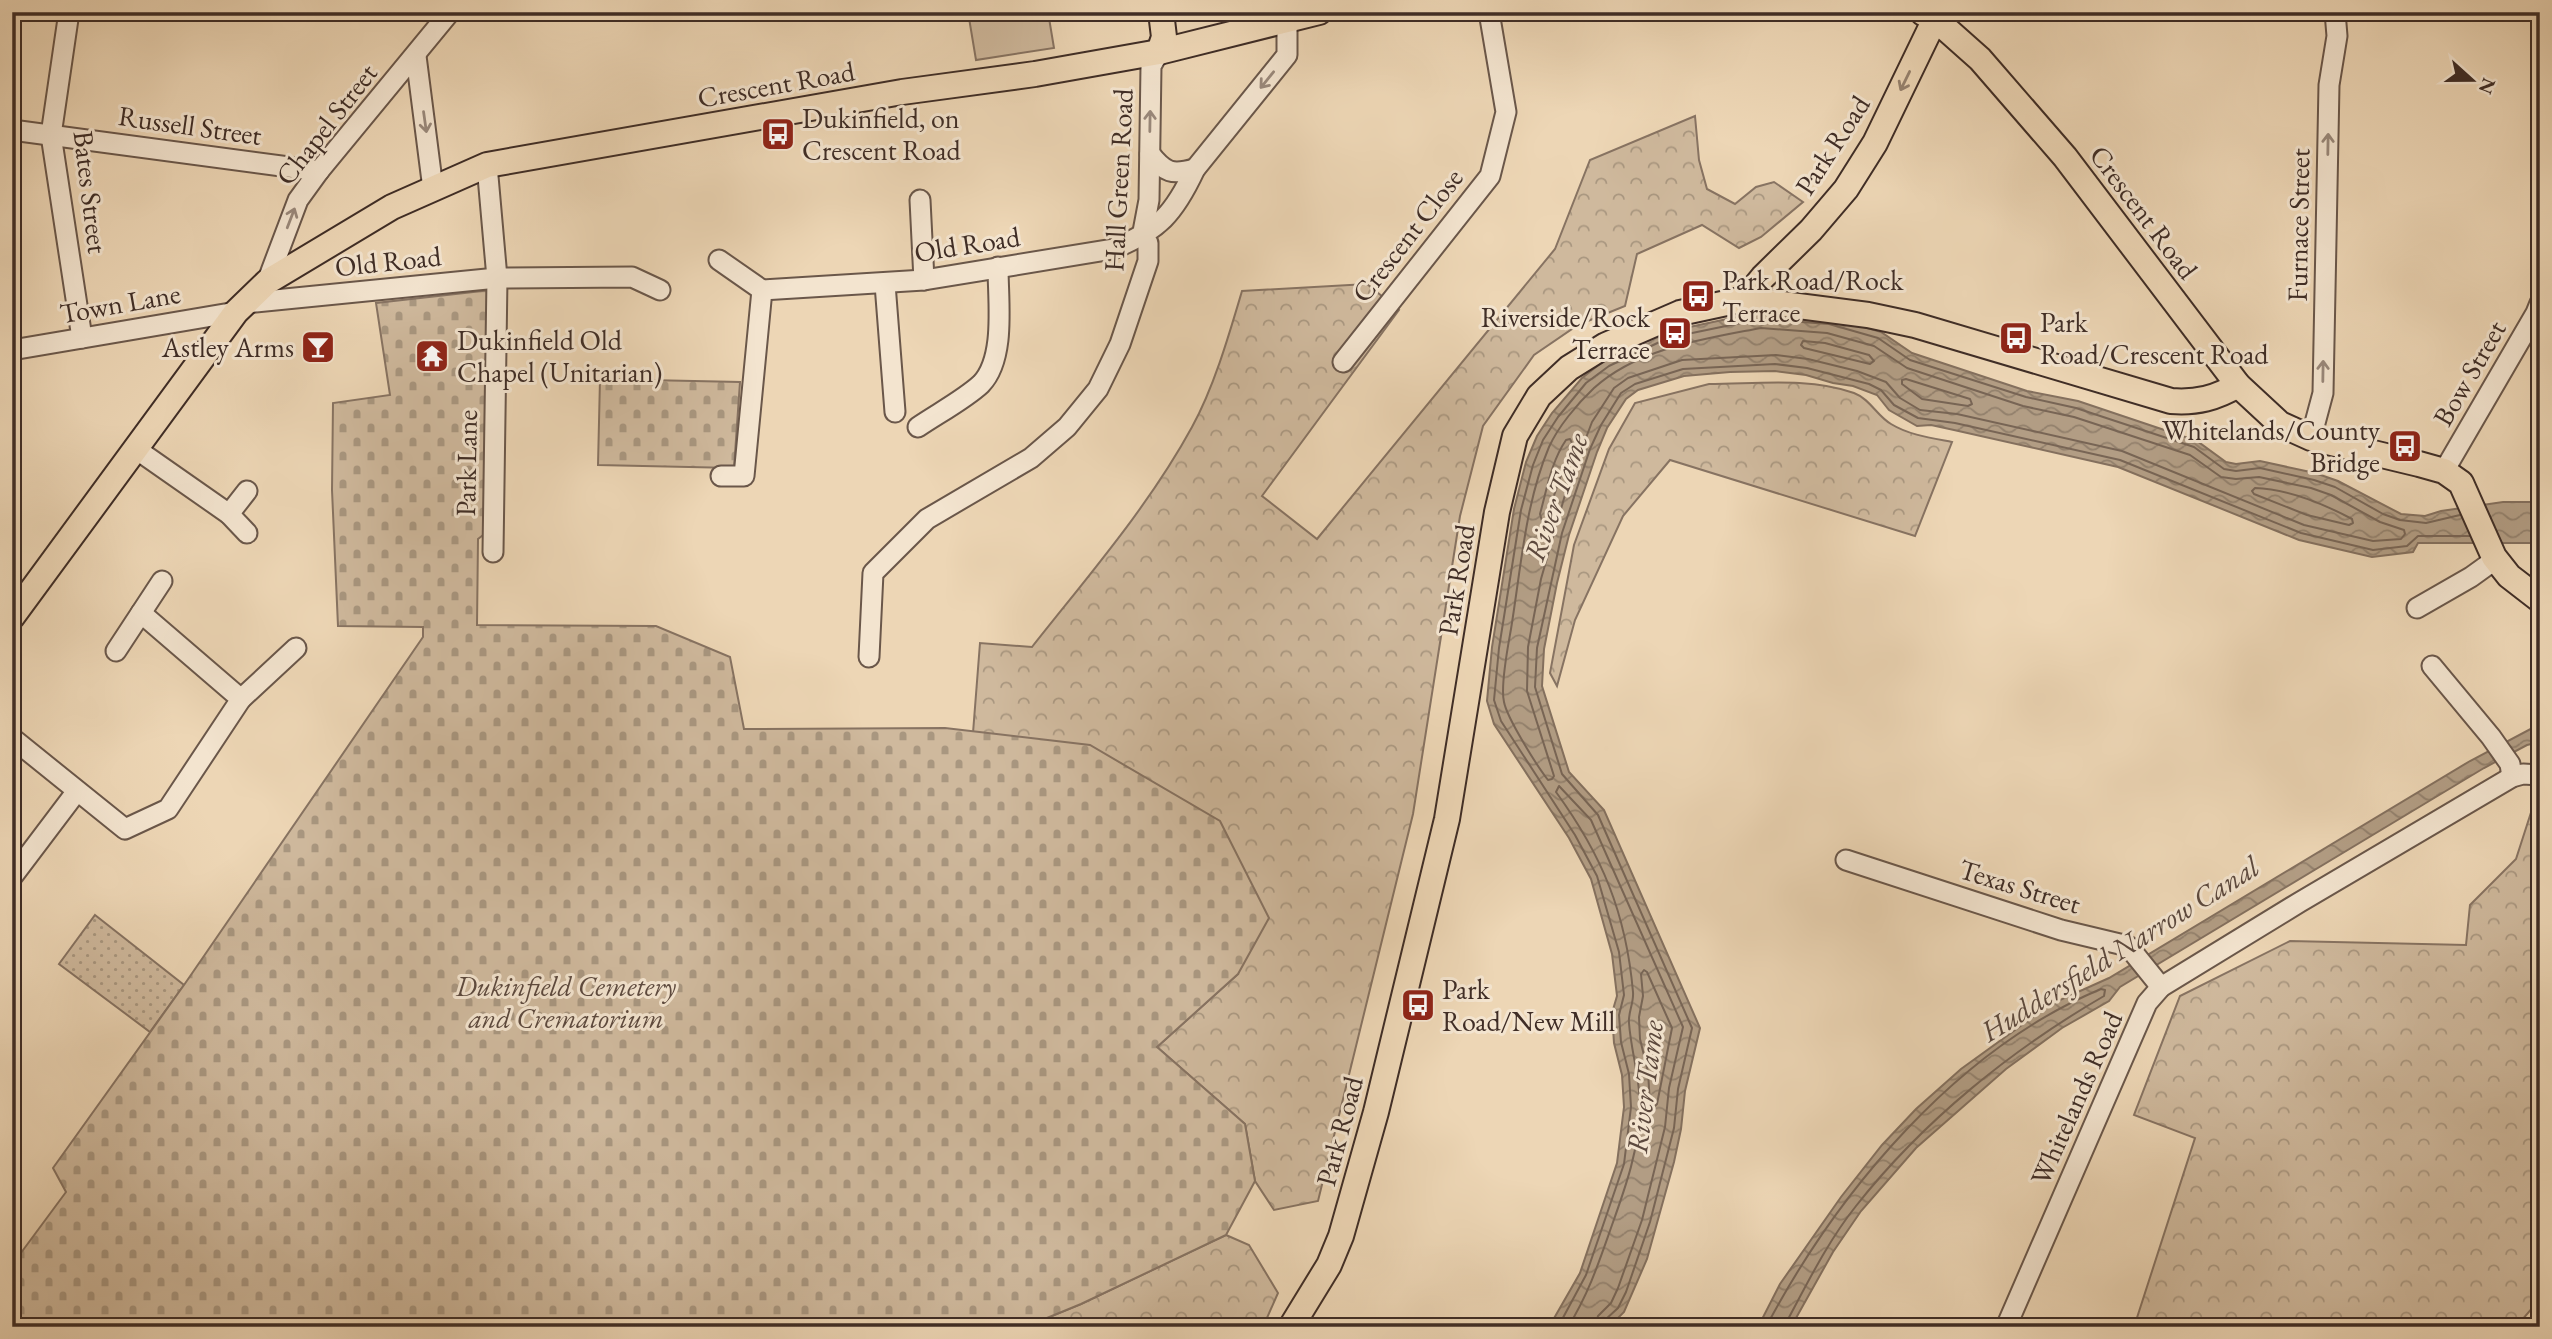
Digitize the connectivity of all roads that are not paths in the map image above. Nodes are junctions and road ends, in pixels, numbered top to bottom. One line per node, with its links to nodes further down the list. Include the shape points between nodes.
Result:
1 (69, 12): 13 (street, Bates Street)
2 (450, 12): 11 (street, Chapel Street)
3 (1161, 12): 10 (main road, via 1164,37)
4 (1319, 12): 9 (main road, Crescent Road)
5 (1489, 12): 34 (street, Crescent Close, via 1506,112 1490,176)
6 (2335, 12): 38 (street, Furnace Street, one-way to 6, via 2322,393 2329,85 2337,36)
7 (1931, 15): 29 (main road, Park Road, one-way to 29, via 1875,143 1846,189); 35 (main road, Crescent Road, via 1980,58 2065,157)
8 (1262, 19): 9 (main road, Crescent Road); 10 (main road, Crescent Road)
9 (1287, 19): 16 (street, Old Road, one-way to 16, via 1287,55)
10 (1159, 52): 14 (street, Hall Green Road, one-way to 10, via 1151,66); 15 (main road, Crescent Road)
11 (416, 56): 17 (street, Chapel Street); 18 (street, one-way to 18)
12 (12, 130): 13 (street, Russell Street)
13 (51, 135): 17 (street, Russell Street); 32 (street, Bates Street)
14 (1150, 154): 16 (street, via 1164,169 1177,174); 20 (street, Hall Green Road)
15 (487, 165): 18 (main road, Crescent Road); 23 (street, Park Lane)
16 (1195, 169): 20 (street, Old Road, via 1170,211)
17 (319, 170): 25 (street, Chapel Street, one-way to 17, via 298,200)
18 (433, 189): 25 (main road, Crescent Road, via 391,208)
19 (920, 200): 24 (street)
20 (1142, 237): 22 (street, Old Road, via 1113,249); 54 (street, Hall Green Road, via 1148,243 1147,261 1121,344 1098,389 1067,428 1031,458 927,519 873,573)
21 (719, 260): 28 (street)
22 (998, 267): 24 (street, Old Road); 37 (street, via 997,345 989,372 980,384)
23 (497, 278): 27 (street, Old Road, via 632,277); 31 (street, Old Road); 45 (street, Park Lane)
24 (924, 280): 26 (street, Old Road)
25 (267, 282): 31 (main road, Crescent Road)
26 (885, 284): 28 (street, Old Road); 36 (street)
27 (660, 290)
28 (762, 290): 41 (street, via 744,476)
29 (1745, 299): 35 (main road, via 1915,325 2171,401 2202,401); 64 (main road, Park Road, via 1679,313 1606,345 1569,368 1539,396 1515,436 1497,512 1447,819 1376,1112 1341,1236)
30 (2540, 303): 40 (street, Bow Street)
31 (241, 307): 32 (street, Town Lane); 39 (main road, Crescent Road)
32 (82, 338): 33 (street, Town Lane)
33 (12, 350)
34 (1343, 362)
35 (2238, 385): 38 (main road, Crescent Road, via 2280,424)
36 (895, 412)
37 (918, 427)
38 (2311, 438): 40 (main road, Crescent Road)
39 (136, 449): 43 (street); 51 (main road, Crescent Road)
40 (2444, 471): 46 (main road, via 2460,483)
41 (721, 475)
42 (247, 491): 43 (street)
43 (229, 514): 44 (street)
44 (247, 533)
45 (493, 552)
46 (2495, 558): 48 (main road, via 2509,576); 49 (street, via 2471,578)
47 (162, 581): 50 (street)
48 (2540, 600)
49 (2417, 608)
50 (141, 613): 53 (street); 56 (street)
51 (12, 617)
52 (296, 648): 56 (street)
53 (116, 651)
54 (869, 657)
55 (2432, 666): 58 (street, via 2491,737)
56 (241, 699): 60 (street, via 168,808 125,829)
57 (12, 738): 60 (street)
58 (2511, 770): 59 (street, Whitelands Road); 63 (street, Whitelands Road, via 2300,902)
59 (2540, 775)
60 (77, 791): 62 (street)
61 (1846, 860): 63 (street, Texas Street, via 2061,930 2128,946)
62 (12, 877)
63 (2156, 981): 65 (street, Whitelands Road)
64 (1291, 1327)
65 (2006, 1327)

